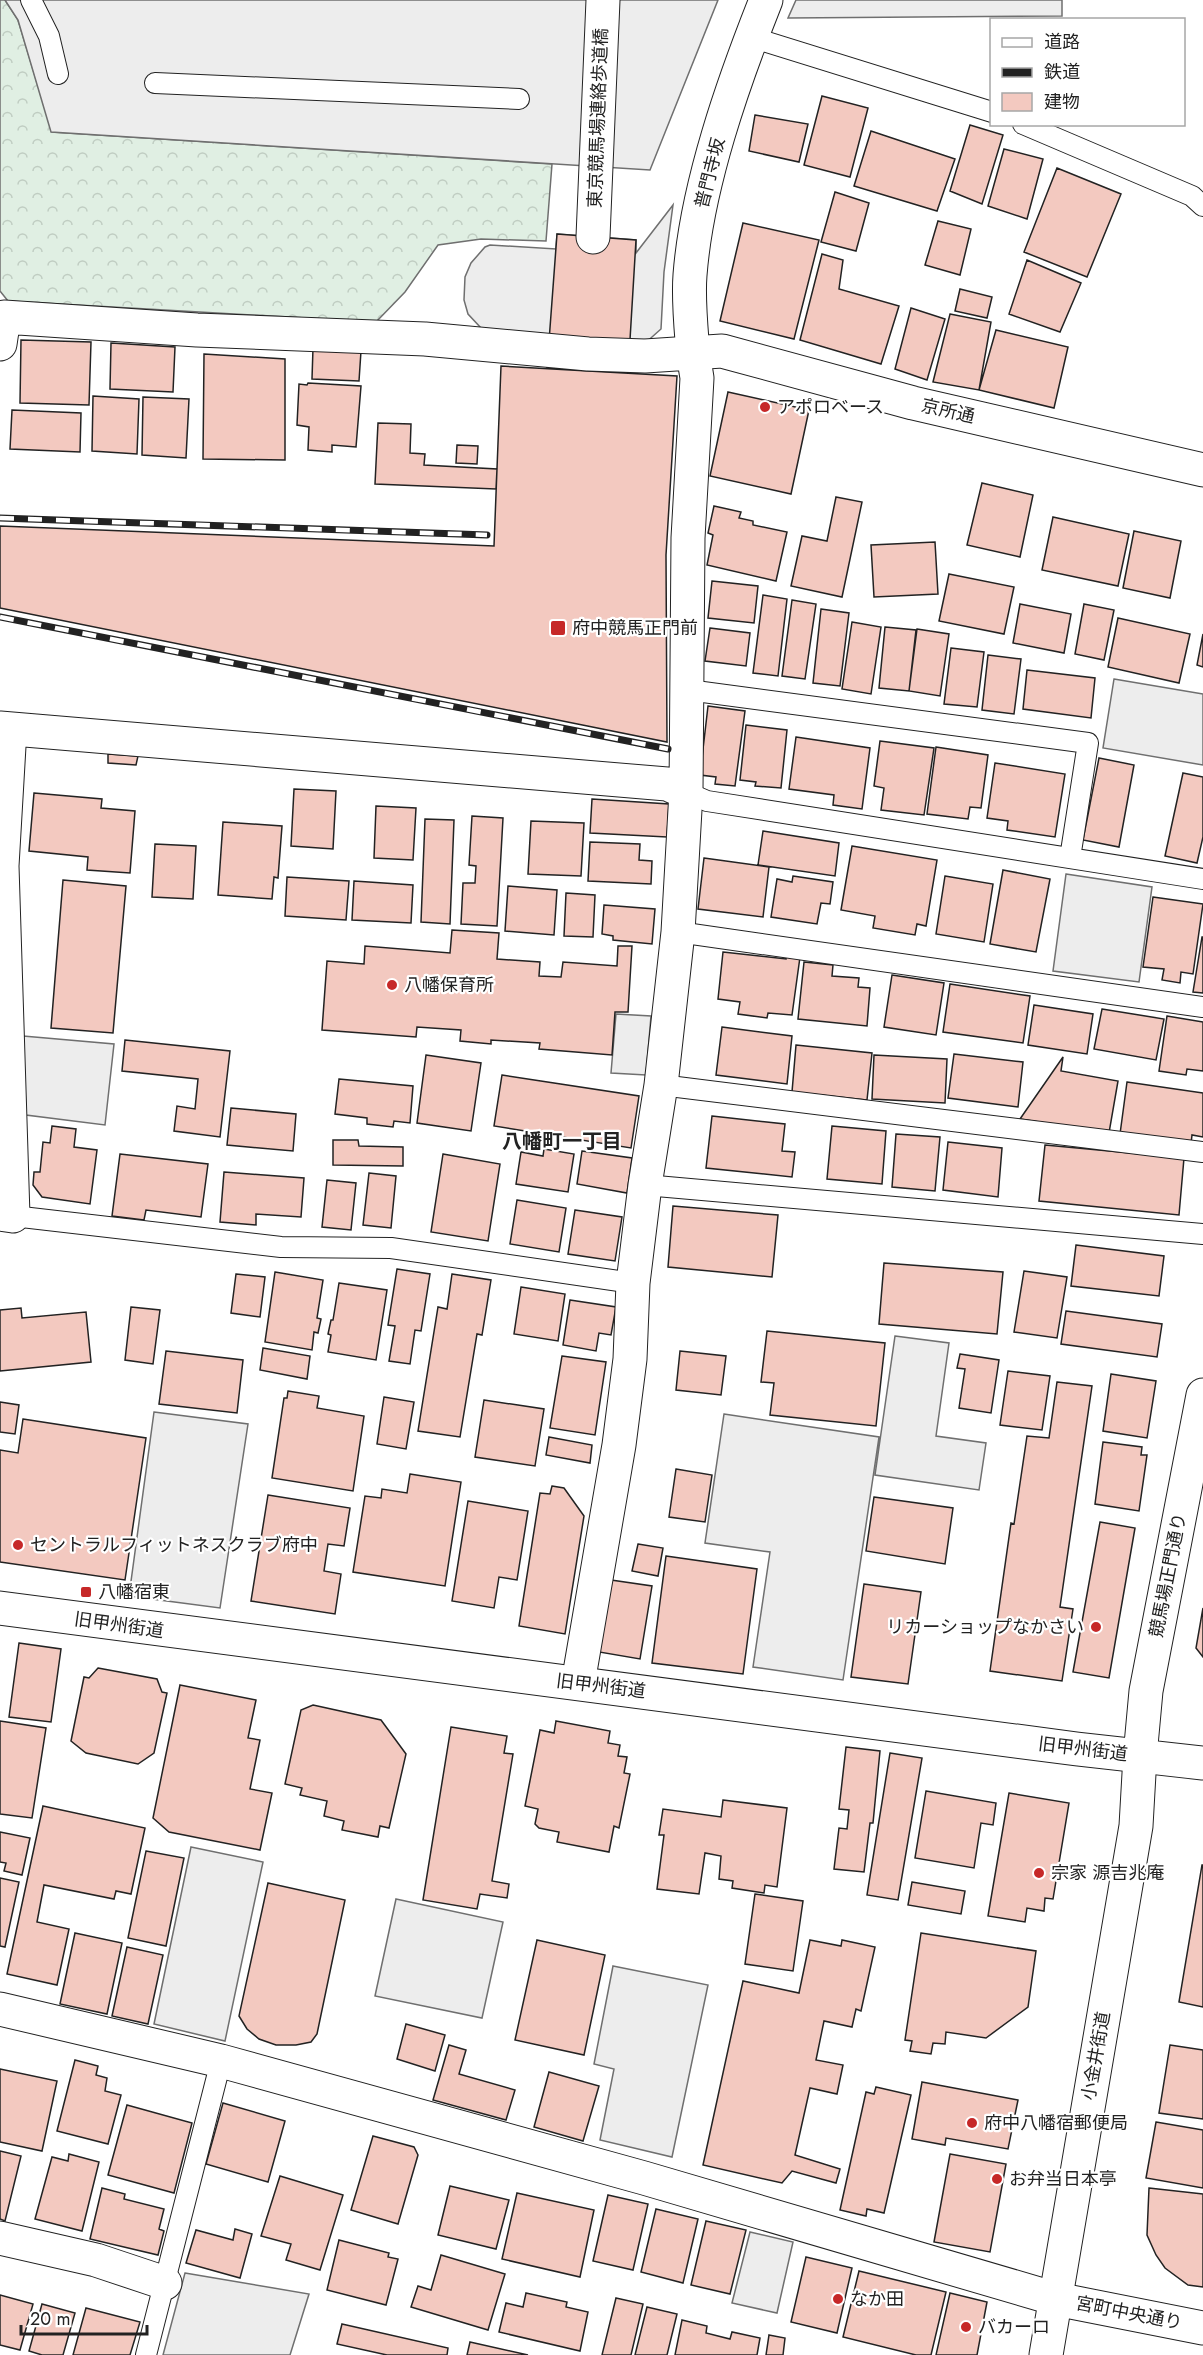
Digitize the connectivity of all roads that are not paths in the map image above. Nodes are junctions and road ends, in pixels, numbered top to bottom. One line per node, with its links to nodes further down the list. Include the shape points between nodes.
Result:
1 (31, 0): 5 (lane, via 49,36)
2 (603, 0): 11 (street, 東京競馬場連絡歩道橋)
3 (766, 0): 4 (street, 普門寺坂)
4 (752, 37): 8 (lane); 13 (street, 普門寺坂, via 721,126 699,215 690,275)
5 (58, 74)
6 (155, 83): 7 (lane)
7 (519, 99)
8 (990, 111)
9 (1028, 126): 10 (lane, via 1192,196)
10 (1203, 206)
11 (593, 237)
12 (1, 325): 13 (street, 京所通, via 425,339 588,355)
13 (693, 353): 14 (street, 京所通, via 722,351 913,403); 15 (street, 普門寺坂, via 697,378 688,538)
14 (1203, 470)
15 (688, 690): 17 (street, 普門寺坂); 18 (lane, via 1088,742)
16 (5, 729): 17 (street, via 667,784); 21 (street)
17 (686, 792): 18 (lane, via 707,801); 20 (street, 普門寺坂)
18 (1070, 858): 19 (lane)
19 (1203, 879)
20 (678, 932): 22 (lane); 23 (street, 普門寺坂)
21 (2, 947): 26 (street, via 10,1066)
22 (1203, 1007)
23 (661, 1085): 24 (lane); 25 (street, 普門寺坂)
24 (1203, 1152)
25 (645, 1185): 27 (lane); 28 (street, 普門寺坂)
26 (7, 1215): 28 (lane, via 281,1247 391,1248)
27 (1203, 1234)
28 (633, 1284): 31 (street, 普門寺坂, via 630,1359 619,1445)
29 (1203, 1395): 32 (street, 競馬場正門通り, via 1146,1691)
30 (0, 1608): 31 (street, 旧甲州街道)
31 (578, 1683): 32 (street, 旧甲州街道)
32 (1140, 1756): 33 (street, 旧甲州街道); 38 (street, 小金井街道, via 1136,1826)
33 (1203, 1763)
34 (0, 2009): 35 (street, 宮町中央通り)
35 (221, 2061): 37 (lane); 38 (street, 宮町中央通り, via 644,2178)
36 (0, 2238): 37 (street, via 96,2260)
37 (165, 2283): 40 (lane)
38 (1056, 2300): 39 (street, 宮町中央通り); 41 (street, 小金井街道)
39 (1203, 2328)
40 (146, 2355)
41 (1046, 2355)

